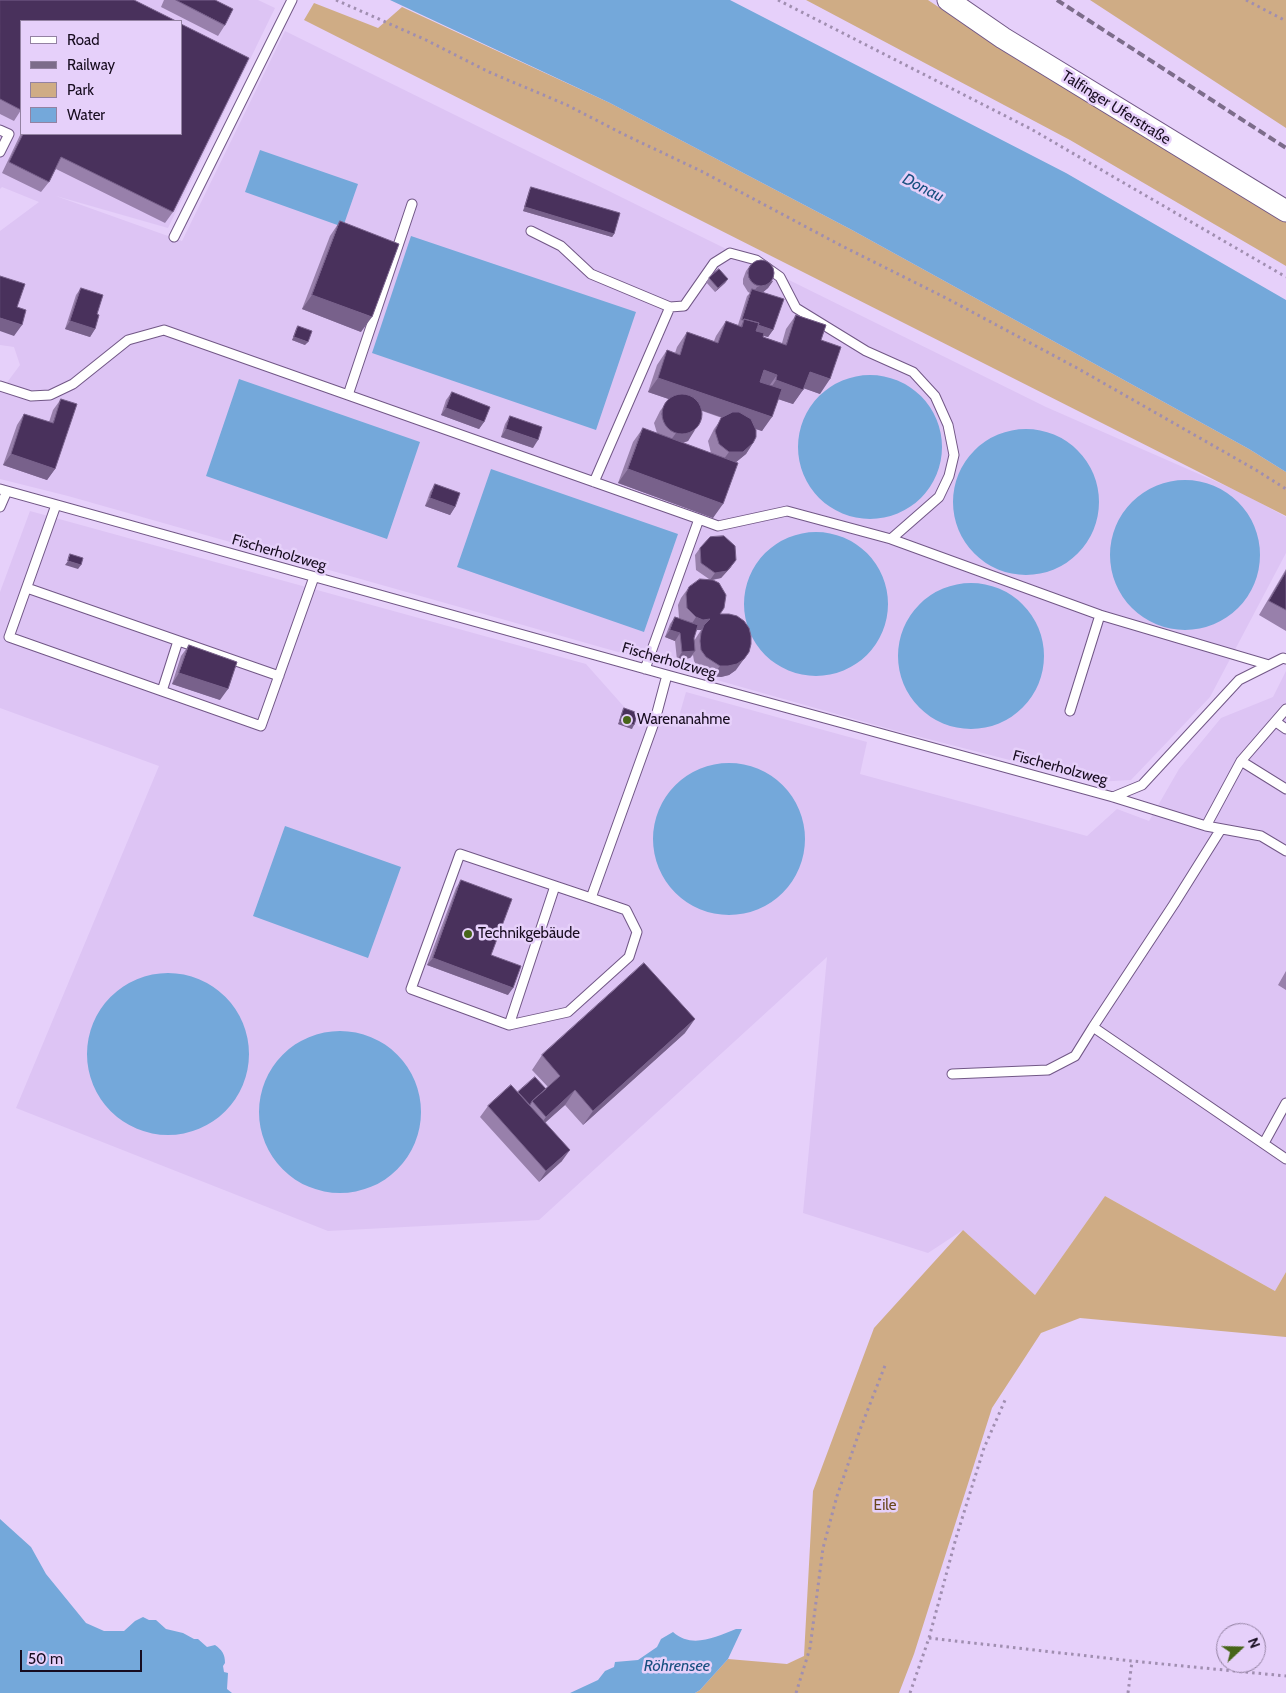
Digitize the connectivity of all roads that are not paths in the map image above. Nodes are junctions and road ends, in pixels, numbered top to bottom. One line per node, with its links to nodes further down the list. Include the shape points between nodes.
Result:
1 (292, 0): 8 (lane)
2 (948, 0): 6 (street, Talfinger Uferstraße, via 1012,43)
3 (0, 130): 4 (lane, via 9,134)
4 (0, 152)
5 (412, 204): 11 (lane)
6 (1286, 211)
7 (531, 231): 9 (lane, via 560,246 591,274)
8 (174, 237)
9 (670, 307): 12 (lane); 17 (lane, via 684,306 714,263 730,253 738,255 756,260 780,277 796,308 866,351 913,372 935,396 948,425 954,455 939,497)
10 (0, 386): 11 (lane, via 31,396 50,395 73,384 128,340 164,330)
11 (348, 395): 12 (lane)
12 (594, 482): 16 (lane)
13 (4, 490): 14 (lane, Fischerholzweg); 15 (lane)
14 (56, 505): 18 (lane, Fischerholzweg); 19 (lane)
15 (0, 507)
16 (699, 519): 17 (lane, via 718,526 787,511); 24 (lane)
17 (891, 539): 20 (lane)
18 (314, 577): 24 (lane, Fischerholzweg); 26 (lane)
19 (27, 588): 21 (lane); 27 (lane, via 9,637)
20 (1100, 615): 23 (lane); 29 (lane)
21 (178, 641): 26 (lane); 27 (lane)
22 (1286, 658): 23 (lane, Fischerholzweg)
23 (1269, 665): 34 (lane, Fischerholzweg, via 1239,680 1142,785)
24 (645, 669): 25 (lane, Fischerholzweg)
25 (668, 675): 34 (lane, Fischerholzweg); 39 (lane)
26 (278, 676): 27 (lane, via 261,726)
27 (162, 691)
28 (1286, 709): 30 (lane)
29 (1070, 711)
30 (1276, 722): 31 (lane); 32 (lane)
31 (1286, 729)
32 (1241, 761): 33 (lane); 35 (lane)
33 (1286, 789)
34 (1113, 797): 35 (lane)
35 (1206, 826): 36 (lane)
36 (1221, 830): 37 (lane, via 1261,836); 41 (lane)
37 (1286, 851)
38 (555, 886): 39 (lane); 40 (lane); 40 (lane, via 460,854 410,989)
39 (591, 898): 40 (lane, via 626,910 637,932 629,957 568,1012)
40 (510, 1025)
41 (1093, 1027): 42 (lane, via 1076,1056 1048,1070); 44 (lane)
42 (952, 1074)
43 (1286, 1103): 44 (lane)
44 (1264, 1143): 45 (lane)
45 (1286, 1159)

